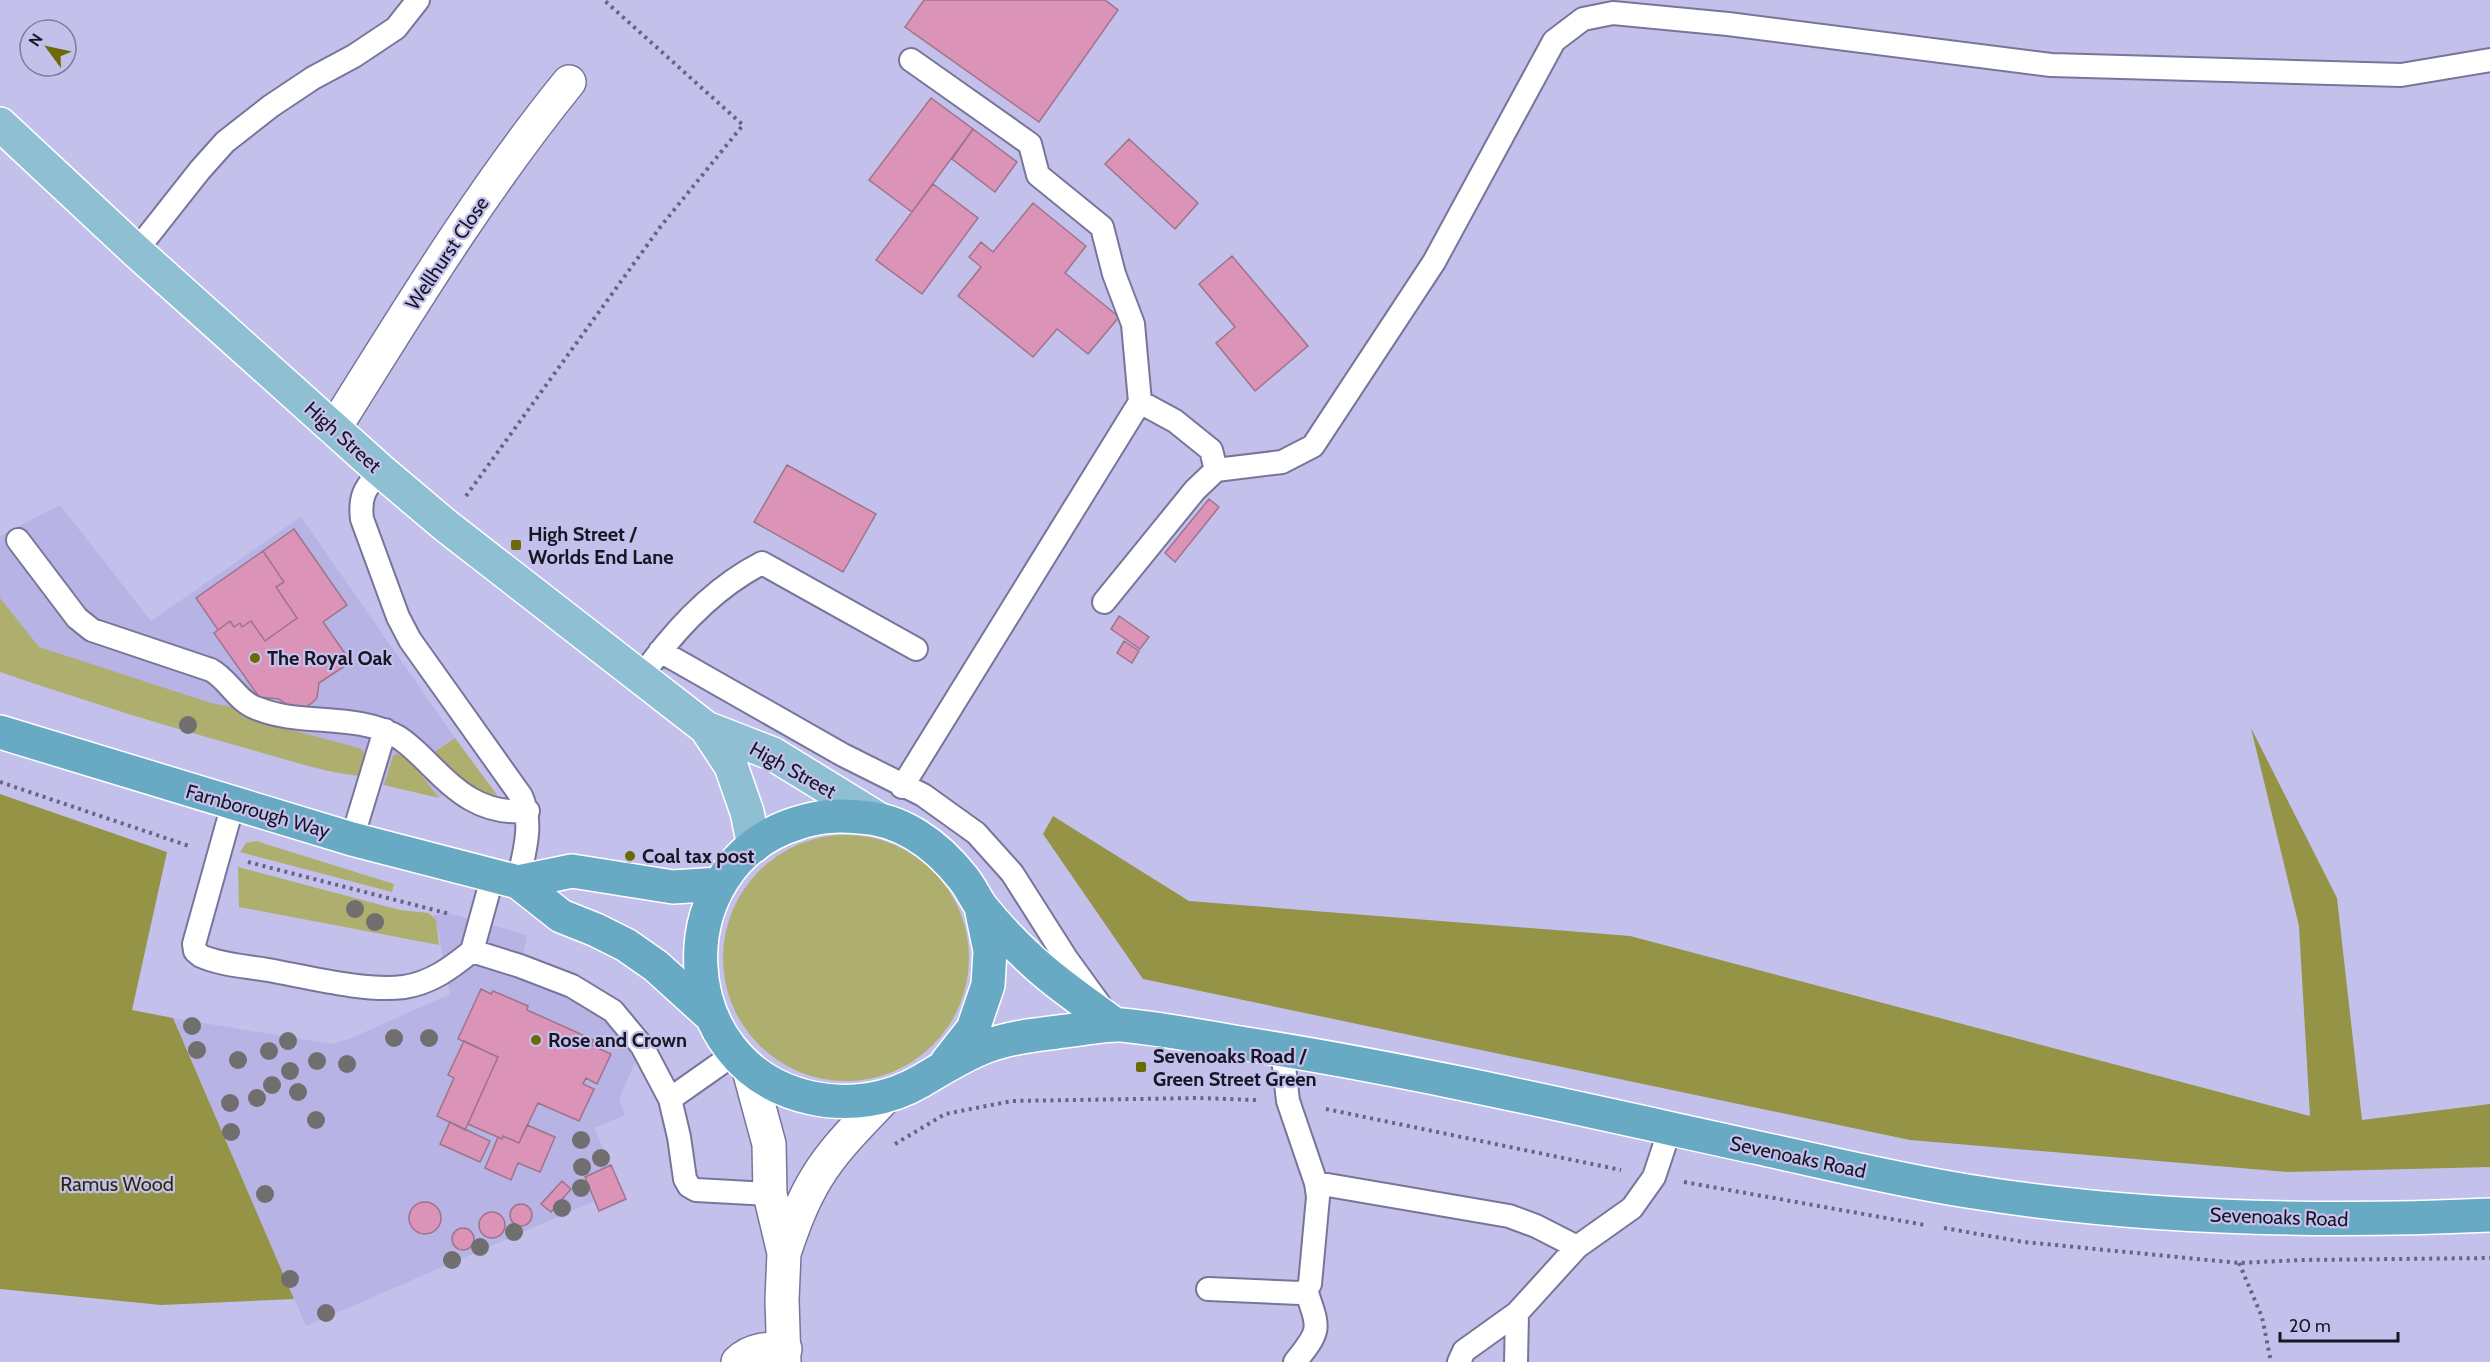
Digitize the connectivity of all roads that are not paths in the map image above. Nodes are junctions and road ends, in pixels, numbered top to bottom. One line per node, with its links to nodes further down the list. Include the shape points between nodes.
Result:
1 (418, 0): 6 (lane, via 396,28 271,106 225,142)
2 (911, 60): 7 (lane, via 1030,144 1038,176 1102,227 1133,324)
3 (2490, 60): 10 (lane, via 2402,75 2050,65 1716,23 1613,13 1583,19 1554,41 1434,262 1313,446 1282,462)
4 (568, 82): 8 (street, Wellhurst Close, via 465,225)
5 (0, 124): 6 (main road, High Street)
6 (136, 251): 8 (main road, High Street)
7 (1140, 402): 10 (lane, via 1175,421 1211,450); 19 (lane)
8 (334, 429): 9 (main road, High Street)
9 (380, 470): 15 (main road, High Street); 21 (lane, via 365,489 360,504 398,617)
10 (1216, 470): 12 (lane, via 1195,490)
11 (18, 540): 17 (lane, via 77,618 92,630 211,670 255,708 293,719)
12 (1104, 602)
13 (916, 649): 14 (lane, via 762,563 707,599)
14 (660, 651): 15 (lane); 19 (lane)
15 (639, 678): 16 (main road, High Street)
16 (706, 728): 22 (main road, High Street, via 773,754); 24 (main road, High Street, via 731,766)
17 (385, 730): 21 (lane, via 411,746 469,799 497,811); 23 (lane)
18 (0, 732): 20 (highway, Farnborough Way)
19 (902, 787): 30 (lane, via 923,795 976,833 1012,873)
20 (233, 804): 23 (highway, Farnborough Way); 28 (lane, via 194,944 201,956 337,982 404,987 428,981)
21 (528, 811): 25 (lane, via 529,823)
22 (878, 818): 24 (highway, via 826,815 789,825); 27 (highway, via 907,829 940,852 968,884)
23 (352, 839): 25 (highway, Farnborough Way)
24 (754, 846): 26 (highway)
25 (506, 878): 26 (highway, Farnborough Way, via 572,871 673,887); 28 (lane); 29 (highway, Farnborough Way, via 561,916 626,945 656,966)
26 (720, 885): 29 (highway, via 705,917 699,960)
27 (980, 906): 30 (highway, via 1029,959); 33 (highway, via 990,951 988,985 973,1029)
28 (472, 951): 35 (lane, via 572,986 614,1011 642,1046)
29 (710, 1015): 32 (highway)
30 (1114, 1024): 31 (highway, Sevenoaks Road); 33 (highway, via 990,1045)
31 (1282, 1049): 36 (highway, Sevenoaks Road); 37 (lane, via 1288,1101)
32 (742, 1062): 34 (highway, via 775,1085 812,1098 855,1102); 35 (lane); 38 (street, via 769,1144)
33 (945, 1065): 34 (highway, via 916,1084)
34 (886, 1096): 41 (street, via 817,1177 801,1205)
35 (670, 1099): 38 (lane, via 689,1186 696,1190)
36 (1670, 1129): 39 (highway, Sevenoaks Road, via 1967,1191 2110,1209 2325,1220); 40 (lane, via 1654,1177 1632,1208)
37 (1316, 1183): 40 (lane, via 1509,1216); 43 (lane, via 1310,1284)
38 (770, 1194): 41 (street)
39 (2490, 1215)
40 (1577, 1248): 44 (lane)
41 (784, 1253): 45 (street)
42 (1208, 1289): 43 (lane, via 1300,1293)
43 (1306, 1290): 47 (lane, via 1317,1324 1311,1342)
44 (1517, 1313): 48 (lane, via 1464,1351); 49 (lane)
45 (784, 1356): 46 (street, via 761,1350)
46 (738, 1362)
47 (1295, 1362)
48 (1459, 1362)
49 (1516, 1362)

